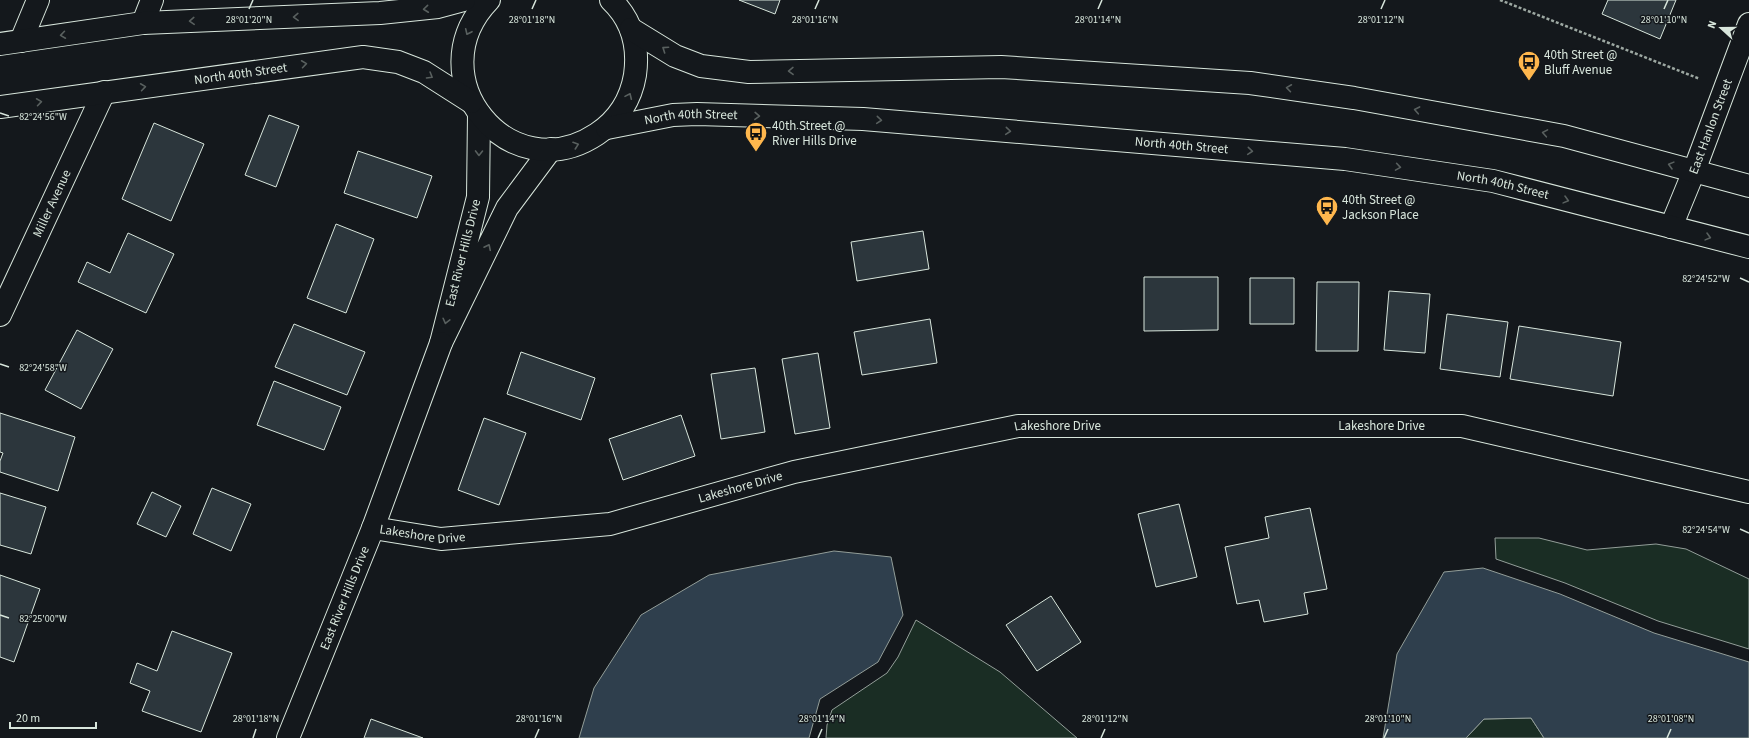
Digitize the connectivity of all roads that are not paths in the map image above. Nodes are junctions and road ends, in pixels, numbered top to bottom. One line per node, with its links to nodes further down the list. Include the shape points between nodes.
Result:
1 (38, 0): 9 (main road)
2 (152, 0): 6 (main road)
3 (464, 0): 6 (main road, one-way to 6, via 438,7 380,13)
4 (489, 0): 13 (main road, one-way to 13, via 478,12 465,40 462,68 465,86)
5 (614, 2): 8 (main road)
6 (143, 23): 9 (main road, one-way to 9)
7 (1749, 24): 16 (main road, East Hanlon Street)
8 (631, 29): 14 (main road, one-way to 8, via 623,109 633,87 637,60); 16 (main road, one-way to 8, via 1564,136 1354,98 1250,83 1001,67 742,71 701,66 675,56)
9 (21, 41): 10 (main road)
10 (0, 44)
11 (104, 92): 12 (main road, North 40th Street, one-way to 11); 13 (main road, North 40th Street, one-way to 13, via 363,57 398,62 424,72); 20 (main road, Miller Avenue)
12 (0, 107)
13 (475, 108): 15 (main road, via 502,136 522,146); 21 (main road, East River Hills Drive, one-way to 21, via 478,197)
14 (607, 128): 15 (main road, one-way to 14, via 570,147 587,141); 18 (main road, North 40th Street, one-way to 18, via 673,115 697,114 863,119 1345,159 1493,181)
15 (551, 149): 21 (main road, East River Hills Drive, one-way to 15, via 507,208)
16 (1694, 171): 17 (main road); 18 (main road, East Hanlon Street)
17 (1749, 186)
18 (1671, 227): 19 (main road, North 40th Street, one-way to 19)
19 (1749, 247)
20 (0, 315)
21 (440, 343): 23 (main road, East River Hills Drive)
22 (1749, 492): 23 (main road, Lakeshore Drive, via 1462,426 1018,426 794,472 610,524 441,539)
23 (373, 528): 24 (main road, East River Hills Drive)
24 (288, 738)

